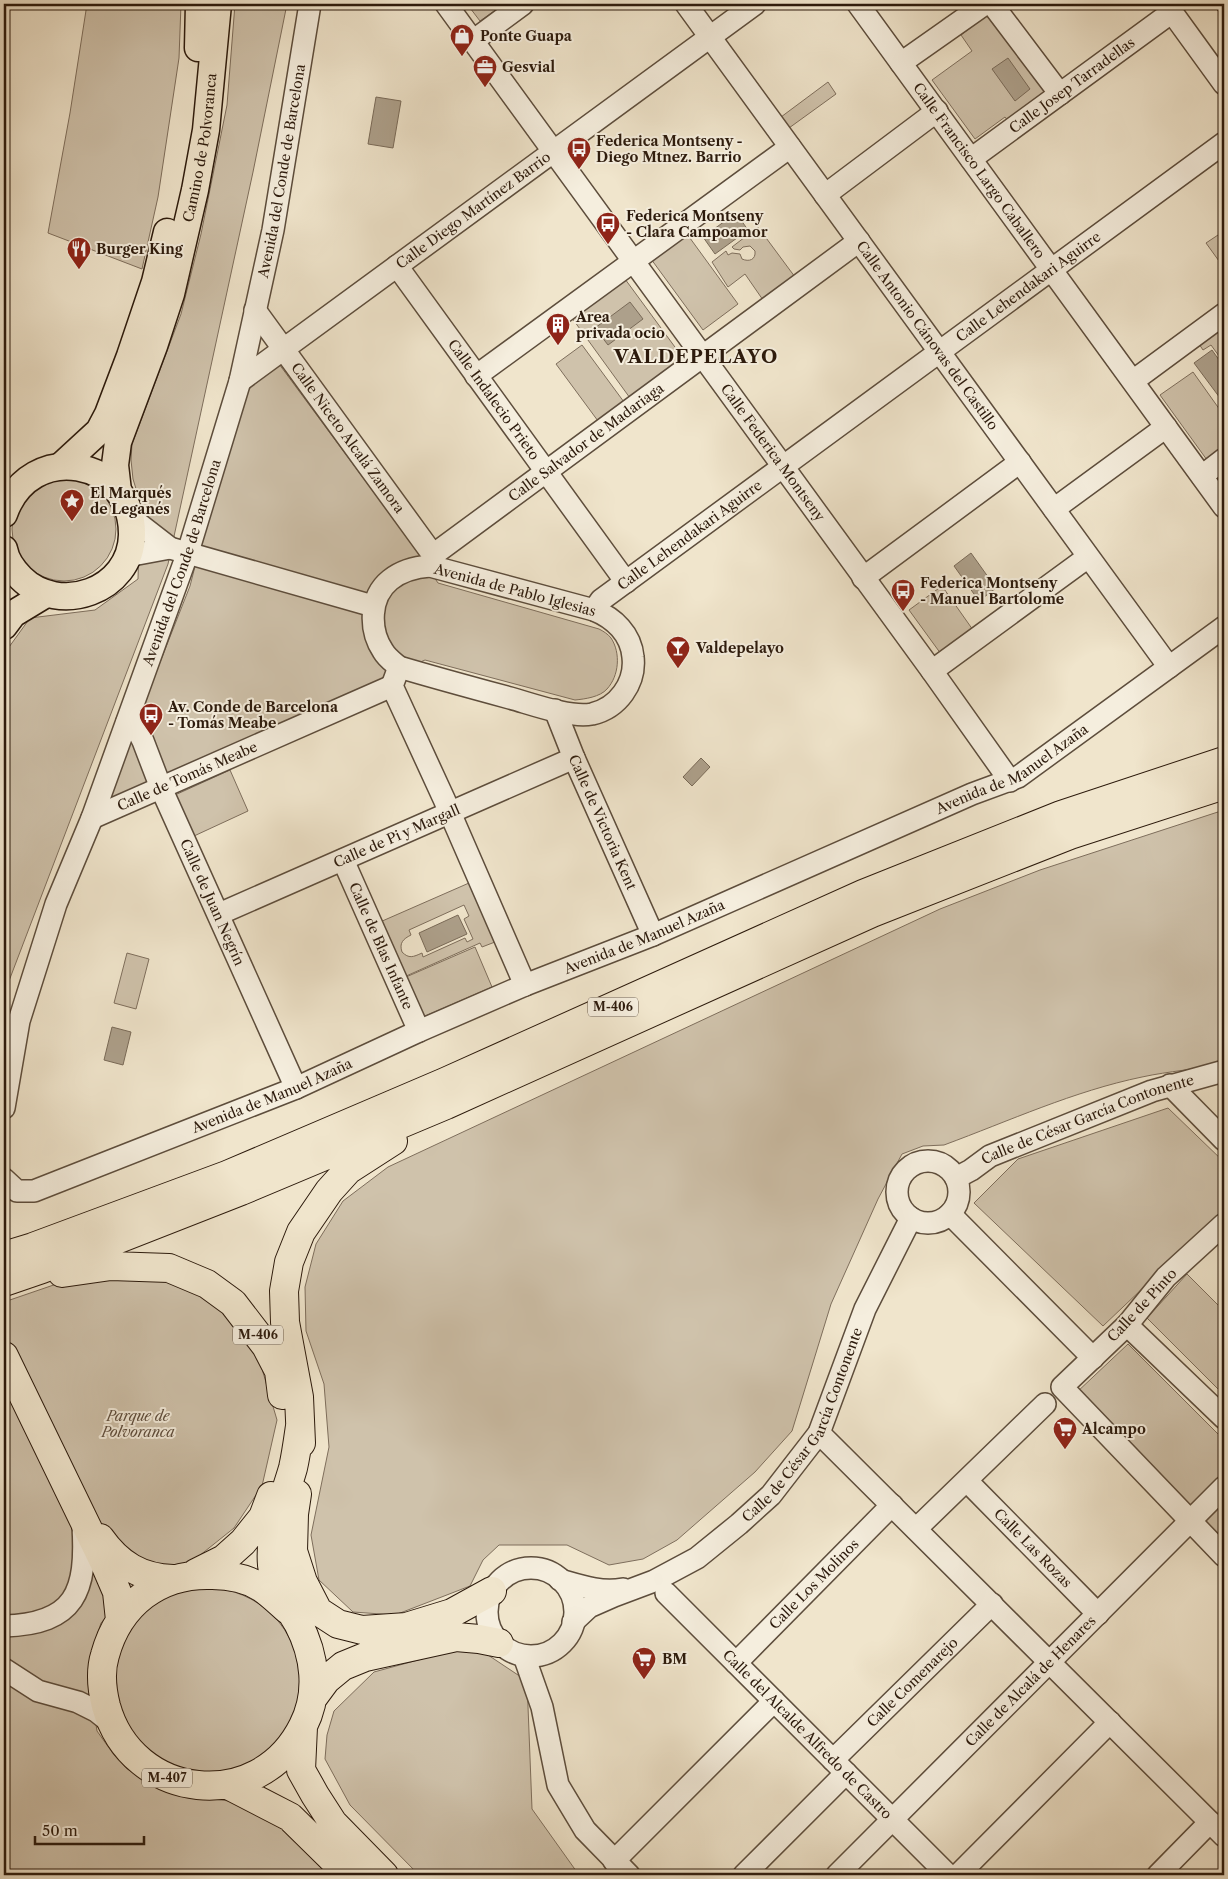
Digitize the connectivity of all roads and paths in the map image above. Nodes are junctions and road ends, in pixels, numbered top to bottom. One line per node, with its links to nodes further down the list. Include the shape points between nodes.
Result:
1 (200, 4): 38 (main road, Camino de Polvoranca, via 189,124 155,282 108,414 99,431)
2 (218, 4): 42 (main road, Camino de Polvoranca, via 206,130 195,190 171,294 118,442 115,465)
3 (310, 4): 27 (street, Avenida del Conde de Barcelona, via 273,230)
4 (446, 4): 13 (street, Calle Federica Montseny)
5 (523, 4): 13 (street)
6 (686, 4): 12 (street, Calle Antonio Cánovas del Castillo)
7 (755, 4): 12 (street, Calle Diego Martínez Barrio)
8 (858, 4): 14 (street, Calle Francisco Largo Caballero)
9 (985, 4): 14 (street)
10 (992, 4): 16 (street)
11 (1169, 8): 15 (street); 16 (street, Calle Josep Tarradellas)
12 (710, 36): 19 (street, Calle Antonio Cánovas del Castillo); 20 (street, Calle Diego Martínez Barrio)
13 (473, 40): 20 (street, Calle Federica Montseny)
14 (901, 64): 17 (street, Calle Francisco Largo Caballero)
15 (1224, 84)
16 (1060, 94): 21 (street, Calle Josep Tarradellas)
17 (937, 111): 21 (street, Calle Francisco Largo Caballero); 22 (street)
18 (1224, 143): 26 (street, Calle Lehendakari Aguirre)
19 (790, 147): 22 (street, Calle Antonio Cánovas del Castillo); 24 (street)
20 (553, 151): 24 (street, Calle Federica Montseny); 25 (street, Calle Diego Martínez Barrio)
21 (972, 159): 26 (street, Calle Francisco Largo Caballero)
22 (825, 195): 23 (street, Calle Antonio Cánovas del Castillo)
23 (859, 241): 30 (street, Calle Antonio Cánovas del Castillo); 31 (street, Calle Salvador de Madariaga)
24 (634, 262): 31 (street, Calle Federica Montseny); 32 (street)
25 (397, 266): 29 (street, Calle Diego Martínez Barrio); 32 (street, Calle Indalecio Prieto)
26 (1052, 270): 30 (street, Calle Lehendakari Aguirre); 34 (street, Calle Francisco Largo Caballero)
27 (255, 310): 29 (street, Calle Niceto Alcalá Zamora); 33 (street, Avenida del Conde de Barcelona)
28 (1224, 317): 34 (street)
29 (284, 349): 33 (street, Calle Diego Martínez Barrio); 50 (street, Calle Niceto Alcalá Zamora)
30 (940, 352): 37 (street, Calle Antonio Cánovas del Castillo); 39 (street, Calle Lehendakari Aguirre)
31 (702, 356): 39 (street, Calle Federica Montseny); 40 (street, Calle Salvador de Madariaga)
32 (476, 376): 40 (street, Calle Indalecio Prieto)
33 (240, 381): 47 (street, Avenida del Conde de Barcelona)
34 (1133, 381): 35 (street, Calle Francisco Largo Caballero)
35 (1166, 427): 41 (street, Calle Francisco Largo Caballero); 45 (street)
36 (1224, 459): 41 (street)
37 (1020, 462): 45 (street, Calle Antonio Cánovas del Castillo); 52 (street)
38 (61, 466): 42 (main road, via 82,468 102,476); 43 (main road, via 31,476)
39 (783, 467): 52 (street, Calle Federica Montseny); 53 (street, Calle Lehendakari Aguirre)
40 (546, 471): 50 (street, Calle Salvador de Madariaga); 53 (street, Calle Indalecio Prieto)
41 (1202, 476): 44 (street, Calle Francisco Largo Caballero)
42 (118, 491): 46 (main road)
43 (5, 505)
44 (1224, 507)
45 (1054, 509): 49 (street, Calle Antonio Cánovas del Castillo)
46 (130, 517): 47 (street); 48 (main road, via 132,537)
47 (179, 550): 48 (street); 55 (street); 63 (street, Avenida del Conde de Barcelona)
48 (127, 556): 54 (main road, via 117,573 84,595)
49 (1088, 557): 59 (street, Calle Antonio Cánovas del Castillo); 60 (street)
50 (432, 560): 55 (street, Avenida de Pablo Iglesias, via 390,580); 56 (street, Avenida de Pablo Iglesias)
51 (7, 568): 54 (main road)
52 (863, 578): 60 (street, Calle Federica Montseny)
53 (626, 582): 56 (street, Calle Lehendakari Aguirre, via 601,600)
54 (46, 594): 57 (main road, via 13,614)
55 (373, 606): 61 (street, via 375,630)
56 (594, 610): 62 (street, Avenida de Pablo Iglesias, via 616,621 628,642 634,666 631,683 602,710 591,714)
57 (4, 626)
58 (1224, 627): 59 (street, Avenida de Manuel Azaña)
59 (1169, 667): 66 (street, Avenida de Manuel Azaña)
60 (932, 671): 66 (street, Calle Federica Montseny)
61 (396, 677): 62 (street, Avenida de Pablo Iglesias); 68 (street, Calle de Tomás Meabe); 69 (street)
62 (555, 710): 64 (street, Calle de Victoria Kent)
63 (127, 722): 68 (street, Calle de Juan Negrín, via 134,726 143,741); 70 (street, Avenida del Conde de Barcelona)
64 (574, 758): 69 (street, Calle de Pi y Margall); 73 (street, Calle de Victoria Kent)
65 (1224, 761): 87 (highway, M-406, via 1061,815 872,890 227,1175)
66 (1010, 781): 73 (street, Avenida de Manuel Azaña, via 972,794)
67 (1224, 785): 79 (highway, M-406, via 1070,835 872,913)
68 (161, 788): 70 (street, Calle de Tomás Meabe); 72 (street, Calle de Juan Negrín)
69 (450, 813): 71 (street, Calle de Pi y Margall); 74 (street)
70 (92, 818): 80 (street, Avenida del Conde de Barcelona, via 56,904 19,1021)
71 (343, 860): 72 (street, Calle de Pi y Margall); 75 (street, Calle de Blas Infante)
72 (219, 914): 78 (street, Calle de Juan Negrín)
73 (653, 935): 74 (street, Avenida de Manuel Azaña)
74 (525, 985): 75 (street, Avenida de Manuel Azaña)
75 (419, 1031): 78 (street, Avenida de Manuel Azaña)
76 (1224, 1071): 77 (street, Calle de César García Contonente)
77 (1170, 1086): 81 (street); 82 (street, Calle de César García Contonente, via 990,1156)
78 (296, 1088): 83 (street, Avenida de Manuel Azaña, via 34,1191 17,1191)
79 (455, 1101): 88 (highway, M-406, via 232,1195); 95 (highway, M-406, via 348,1170 328,1191 301,1232 289,1262 284,1291 285,1322 299,1397)
80 (4, 1108)
81 (1224, 1140)
82 (956, 1178): 84 (street, via 959,1197); 85 (street, via 950,1170 931,1161 921,1162 904,1172 899,1182 898,1197 903,1211)
83 (4, 1180)
84 (950, 1214): 85 (street, via 931,1224); 91 (street)
85 (910, 1218): 96 (street, Calle de César García Contonente, via 865,1309)
86 (1222, 1231): 90 (street, Calle de Pinto, via 1166,1277)
87 (4, 1255)
88 (4, 1282)
89 (4, 1292): 104 (highway, M-406, via 82,1270 112,1266 169,1268 207,1284 233,1303 266,1346 279,1371 285,1426 283,1454 275,1487 263,1518 243,1542 224,1560)
90 (1127, 1324): 91 (street, Calle de Pinto); 94 (street)
91 (1093, 1358): 101 (street, Calle de Pinto, via 1062,1387)
92 (6, 1361): 100 (highway, M-407)
93 (1045, 1404): 97 (street)
94 (1224, 1418)
95 (300, 1426): 111 (highway, M-406, via 293,1466 273,1531 272,1564 277,1586); 115 (highway, M-406, via 301,1471 294,1514 293,1551 303,1582 318,1610 338,1624 362,1630)
96 (819, 1433): 99 (street); 106 (street, Calle de César García Contonente, via 771,1495 739,1524 697,1558)
97 (968, 1481): 102 (street); 110 (street, Calle Las Rozas)
98 (1224, 1487): 101 (street, Calle de Alcalá de Henares)
99 (892, 1505): 102 (street); 121 (street, Calle Los Molinos)
100 (79, 1513): 104 (highway, M-407, via 109,1551 132,1569 158,1578); 112 (highway, M-407, via 117,1592); 114 (street, via 85,1547 83,1574 70,1604 41,1621)
101 (1190, 1521): 103 (street); 110 (street, Calle de Alcalá de Henares)
102 (916, 1529): 109 (street)
103 (1224, 1556)
104 (183, 1577): 111 (highway, M-407, via 228,1575 261,1588); 112 (highway, M-407, via 147,1593)
105 (560, 1580): 106 (street, Calle de César García Contonente, via 588,1588 614,1590); 107 (street, via 543,1570 524,1569 500,1580); 113 (street, via 573,1599)
106 (643, 1585): 113 (street, Calle de César García Contonente, via 590,1607)
107 (492, 1591): 115 (highway, via 452,1613); 116 (street, via 487,1604 487,1618)
108 (666, 1593): 121 (street, Calle del Alcalde Alfredo de Castro)
109 (992, 1604): 120 (street); 130 (street, Calle Comenarejo)
110 (1098, 1614): 120 (street, Calle de Alcalá de Henares)
111 (293, 1616): 115 (highway, via 320,1636 346,1640); 124 (highway, M-407, via 309,1646 314,1672)
112 (120, 1620): 119 (highway, M-407, via 109,1640)
113 (573, 1622): 117 (street, via 564,1641)
114 (4, 1626)
115 (406, 1627)
116 (499, 1643): 118 (street); 124 (highway, via 456,1637 365,1657 342,1666)
117 (556, 1648): 118 (street, via 540,1655); 126 (street, via 545,1681)
118 (524, 1656): 126 (street)
119 (103, 1661): 123 (street, via 93,1682 80,1690); 128 (highway, M-407, via 102,1693)
120 (1050, 1662): 127 (street); 132 (street, Calle de Alcalá de Henares)
121 (736, 1663): 125 (street, Calle del Alcalde Alfredo de Castro)
122 (4, 1670): 123 (street)
123 (38, 1691): 128 (street, via 78,1702)
124 (312, 1699): 129 (highway, M-407)
125 (774, 1701): 130 (street, Calle del Alcalde Alfredo de Castro); 134 (street)
126 (542, 1707): 134 (street, via 558,1786 585,1830)
127 (1110, 1722): 133 (street); 141 (street)
128 (110, 1723): 131 (highway, M-407, via 125,1748 146,1767 172,1780 199,1786)
129 (303, 1726): 131 (highway, M-407, via 285,1754 259,1774); 136 (highway, M-407, via 301,1770 333,1823)
130 (840, 1767): 132 (street, Calle del Alcalde Alfredo de Castro); 138 (street, Calle Comenarejo)
131 (228, 1784): 135 (highway, via 290,1817)
132 (892, 1820): 139 (street, Calle de Alcalá de Henares); 140 (street, Calle del Alcalde Alfredo de Castro)
133 (1217, 1829): 142 (street)
134 (614, 1860): 137 (street)
135 (349, 1875)
136 (384, 1875)
137 (629, 1875)
138 (744, 1875)
139 (837, 1875)
140 (948, 1875)
141 (958, 1875)
142 (1158, 1875)

